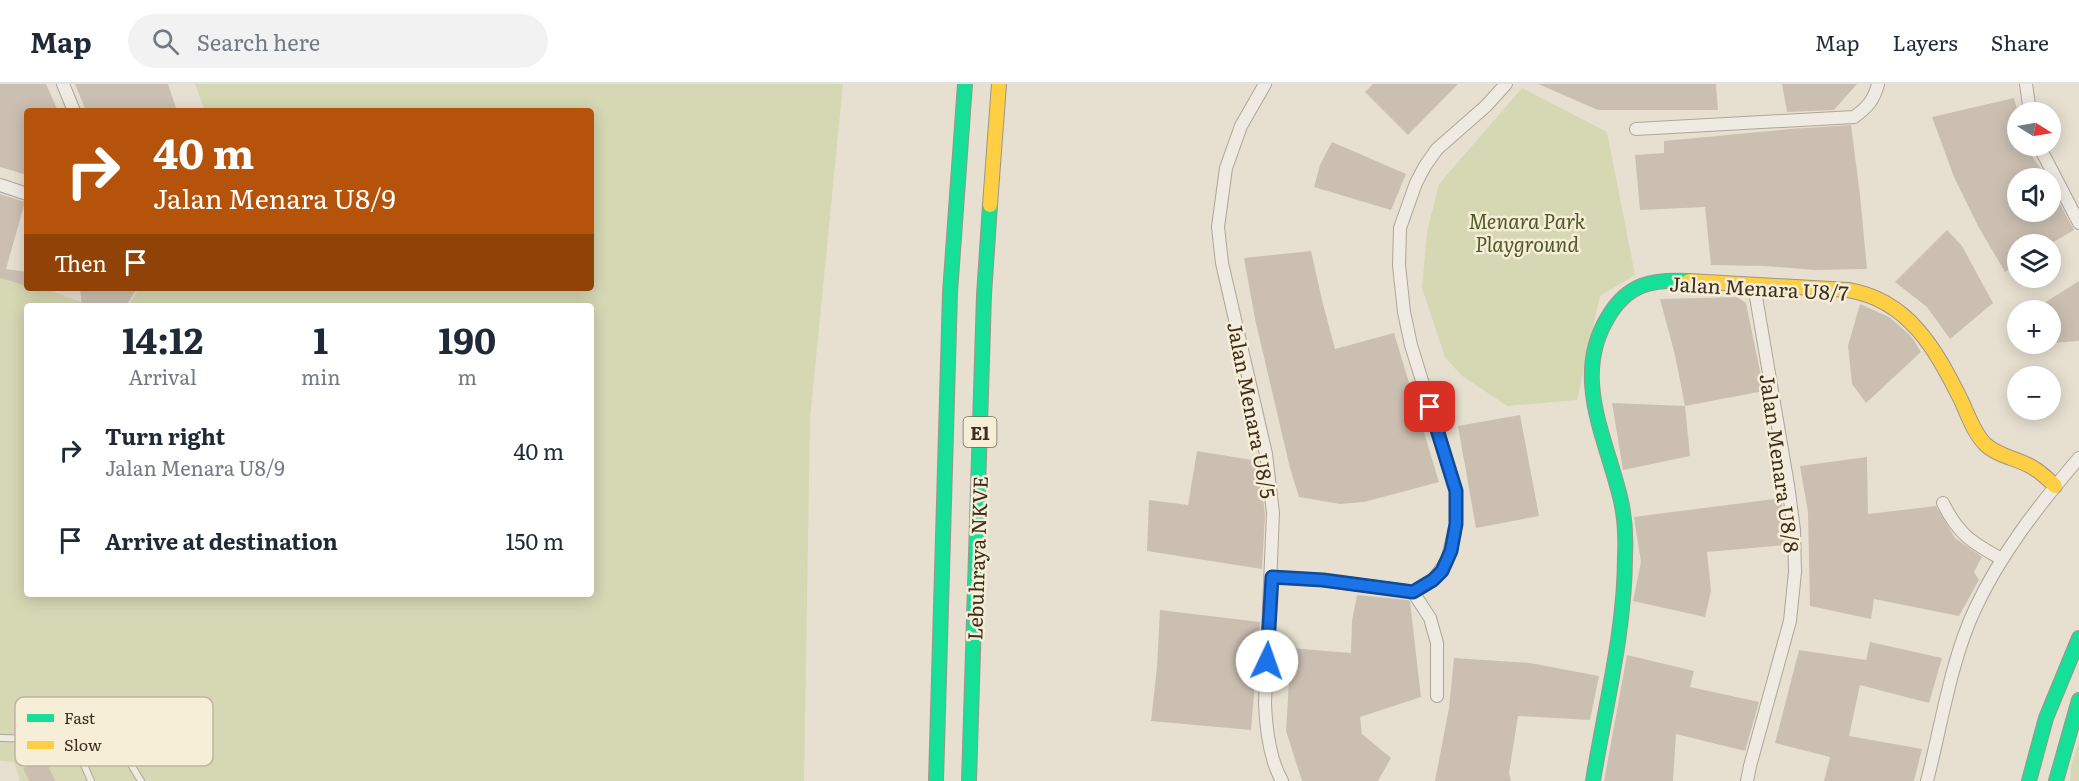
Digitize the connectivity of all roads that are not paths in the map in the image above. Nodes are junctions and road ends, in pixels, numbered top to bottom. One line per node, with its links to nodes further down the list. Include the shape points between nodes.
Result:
1 (63, 84): 9 (street)
2 (965, 84): 31 (main road, Lebuhraya NKVE / E1, via 950,293)
3 (999, 84): 32 (main road, Lebuhraya NKVE / E1, via 984,295)
4 (1265, 84): 20 (street, Jalan Menara U8/5, via 1241,126 1226,168 1218,227 1222,262 1266,454 1273,513)
5 (1506, 84): 21 (street, via 1437,149 1416,183 1400,228 1399,265 1411,345 1456,491 1456,524 1447,561 1433,580)
6 (1878, 84): 10 (street, via 1874,99 1854,117)
7 (2026, 84): 8 (street)
8 (2029, 102)
9 (73, 108)
10 (1636, 129)
11 (2044, 156): 14 (street)
12 (0, 185): 13 (street)
13 (24, 193)
14 (2079, 224)
15 (1754, 285): 17 (main road, Jalan Menara U8/7, via 1843,290 1897,309 1936,350 1986,445 2030,466); 34 (main road, Jalan Menara U8/7, via 1671,281 1635,288 1611,313 1596,346 1590,383 1624,518 1627,558 1624,600); 35 (street, Jalan Menara U8/8, via 1788,485 1795,572 1790,621)
16 (2079, 458): 17 (street)
17 (2055, 486): 19 (street)
18 (1943, 502): 19 (street, via 1953,523 1968,538)
19 (2002, 559): 36 (street, via 1974,609 1959,651)
20 (1272, 577): 21 (street); 33 (street, Jalan Menara U8/5, via 1265,703 1272,756)
21 (1413, 592): 23 (street, via 1430,618 1437,644)
22 (2079, 638): 37 (main road, via 2046,718)
23 (1437, 696)
24 (2079, 700): 38 (main road)
25 (0, 738): 26 (lane)
26 (15, 738)
27 (85, 766): 29 (lane)
28 (132, 766): 30 (lane)
29 (91, 781)
30 (141, 781)
31 (936, 781)
32 (969, 781)
33 (1282, 781)
34 (1593, 781)
35 (1747, 781)
36 (1927, 781)
37 (2029, 781)
38 (2056, 781)

